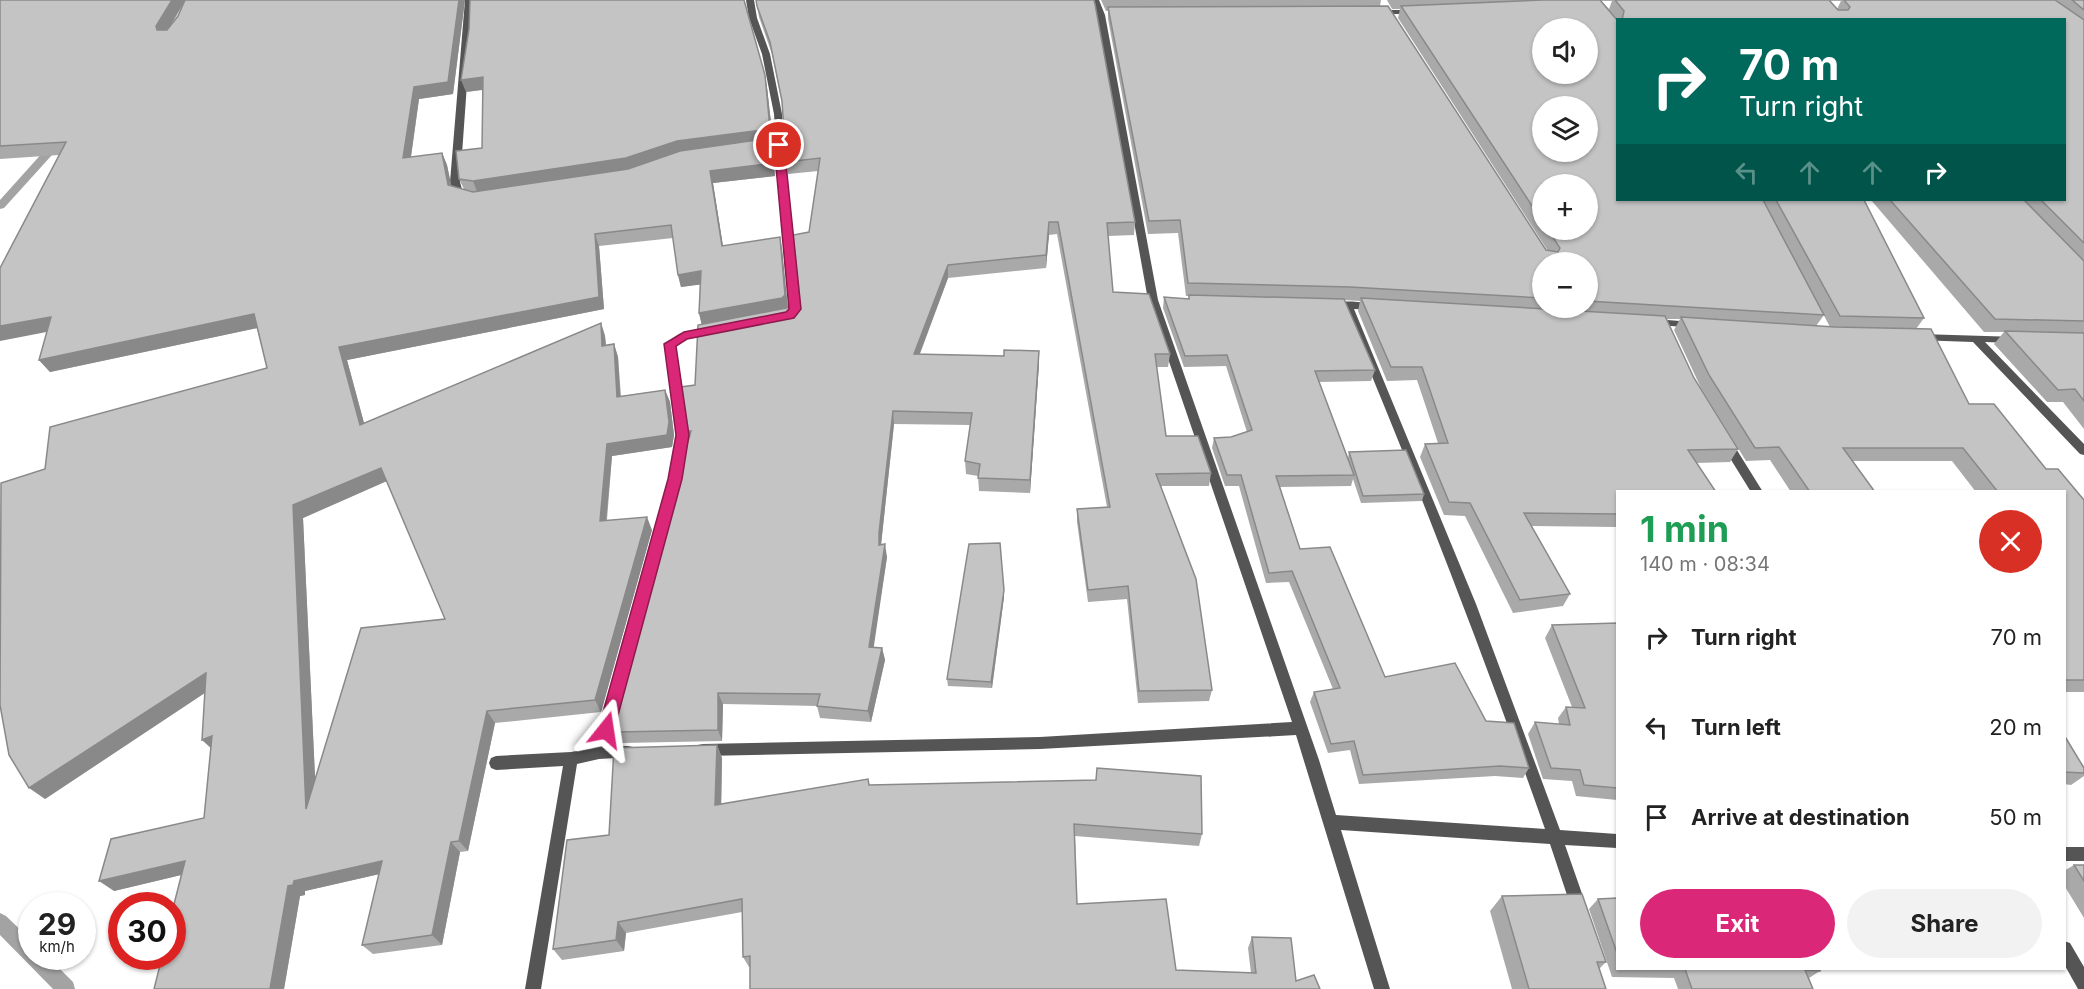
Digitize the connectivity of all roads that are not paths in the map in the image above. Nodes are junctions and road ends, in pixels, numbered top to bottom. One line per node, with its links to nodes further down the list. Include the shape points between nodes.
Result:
1 (469, 0): 11 (street, via 455,182 459,195)
2 (750, 0): 9 (street, via 766,54)
3 (1095, 0): 25 (street, via 1107,15 1159,300)
4 (1380, 0): 5 (street)
5 (1386, 12): 6 (street); 7 (street); 8 (street)
6 (1421, 12)
7 (1363, 13)
8 (1392, 22)
9 (779, 145): 10 (street); 15 (street, via 796,300 789,316)
10 (768, 146)
11 (478, 199)
12 (1313, 304): 13 (street)
13 (1347, 305): 14 (street); 32 (street, via 1423,483)
14 (1391, 308)
15 (778, 318)
16 (1639, 321): 17 (street, via 1664,327)
17 (1708, 326)
18 (730, 327): 28 (street, via 684,336 670,344 682,435 675,479)
19 (1911, 338): 20 (street)
20 (1975, 338): 21 (street); 23 (street)
21 (2030, 339)
22 (1717, 427): 24 (street)
23 (2084, 451)
24 (1756, 490)
25 (1301, 728): 26 (street, via 1040,743); 31 (street)
26 (683, 751)
27 (647, 752): 28 (street)
28 (599, 753): 29 (street)
29 (571, 759): 30 (street); 39 (street)
30 (496, 763)
31 (1331, 822): 32 (street); 40 (street)
32 (1556, 839): 33 (street); 36 (street)
33 (1616, 841)
34 (2066, 854): 35 (street)
35 (2084, 854)
36 (1584, 925)
37 (2066, 952): 38 (street)
38 (2084, 983)
39 (534, 989)
40 (1382, 989)

